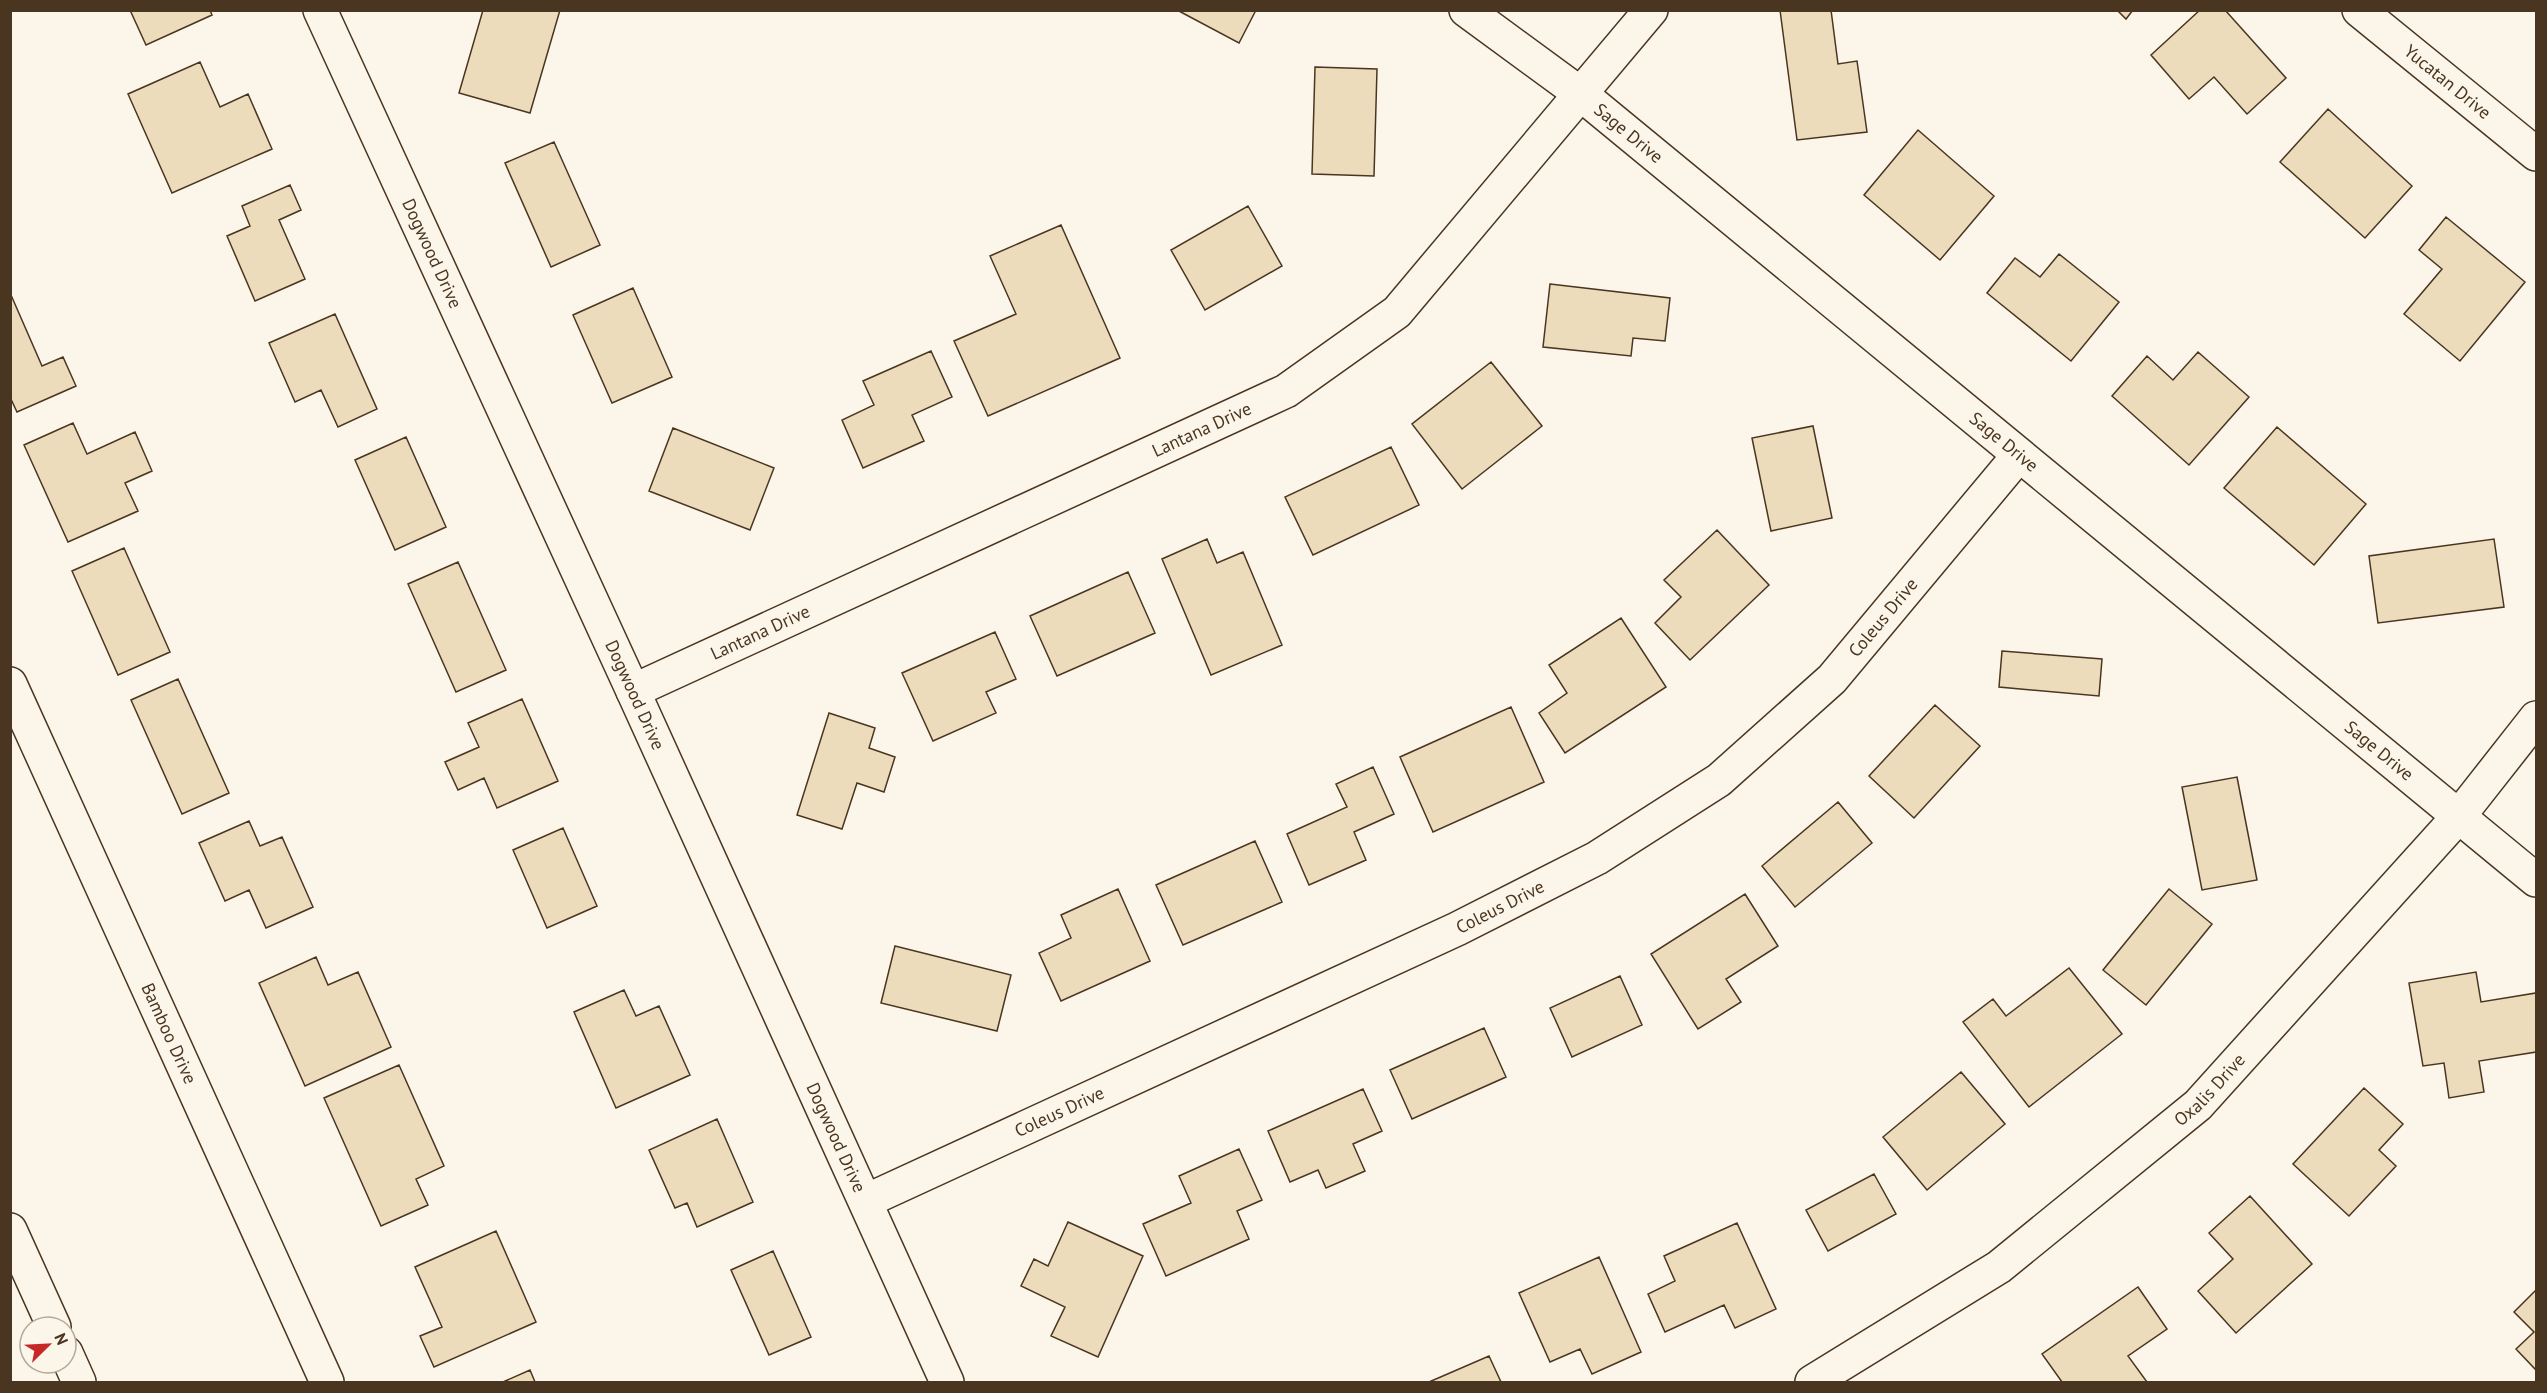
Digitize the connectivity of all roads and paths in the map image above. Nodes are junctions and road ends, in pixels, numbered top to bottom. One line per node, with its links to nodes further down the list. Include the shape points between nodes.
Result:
1 (320, 10): 9 (main road, Dogwood Drive)
2 (1466, 10): 5 (main road, Sage Drive)
3 (1652, 10): 5 (main road, Lantana Drive)
4 (2359, 10): 6 (main road, Yucatan Drive)
5 (1582, 95): 7 (main road, Sage Drive); 9 (main road, Lantana Drive, via 1397,312 1286,391)
6 (2536, 154)
7 (2019, 455): 11 (main road, Sage Drive); 13 (main road, Coleus Drive, via 1832,679 1719,780 1597,858 1457,929)
8 (10, 684): 16 (main road, Bamboo Drive)
9 (633, 691): 13 (main road, Dogwood Drive)
10 (2536, 718): 11 (main road, Oxalis Drive)
11 (2459, 816): 12 (main road, Sage Drive); 18 (main road, Oxalis Drive, via 2198,1105 1999,1267)
12 (2536, 880)
13 (866, 1201): 17 (main road, Dogwood Drive)
14 (10, 1230): 15 (main road)
15 (49, 1315)
16 (327, 1383)
17 (947, 1383)
18 (1812, 1383)

